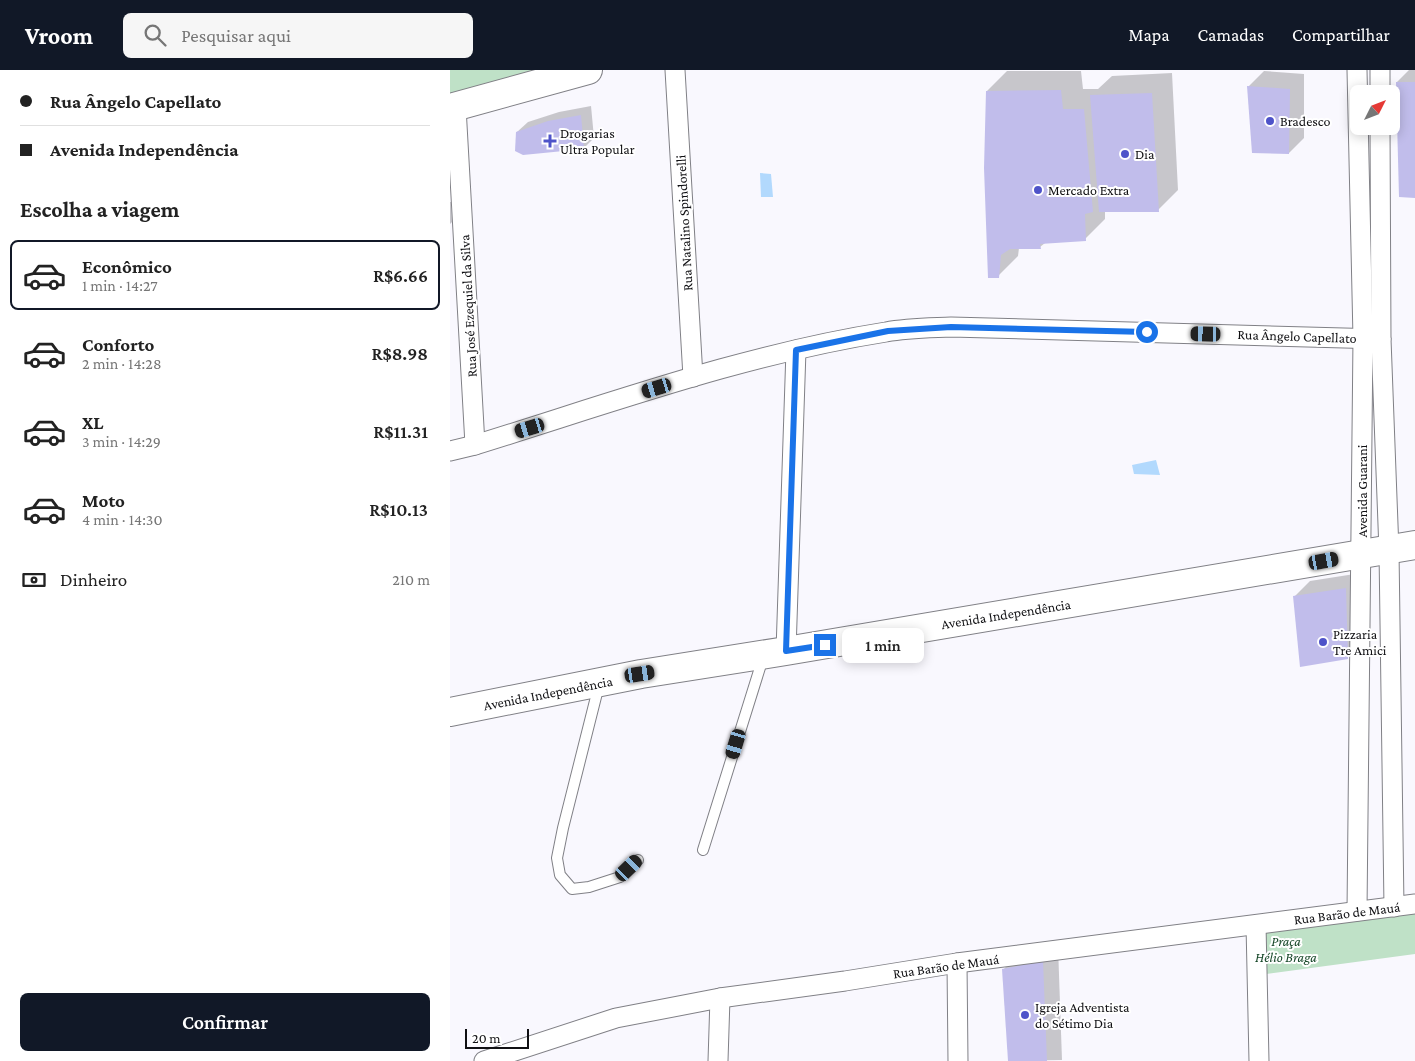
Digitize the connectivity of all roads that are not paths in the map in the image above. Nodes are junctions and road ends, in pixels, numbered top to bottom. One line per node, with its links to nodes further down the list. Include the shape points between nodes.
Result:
1 (588, 70): 6 (main road)
2 (675, 70): 10 (street, Rua Natalino Spindorelli)
3 (1358, 70): 8 (street, Avenida Guarani)
4 (1380, 70): 5 (street)
5 (1380, 85)
6 (453, 107): 11 (street, Rua José Ezequiel da Silva)
7 (1380, 135): 8 (street, Avenida Guarani)
8 (1372, 338): 9 (street, Rua Ângelo Capellato, via 951,327 888,331); 14 (street, Avenida Guarani); 15 (street, Avenida Guarani)
9 (796, 350): 10 (street, Rua Ângelo Capellato); 16 (street)
10 (694, 376): 11 (street, Rua Ângelo Capellato)
11 (476, 445): 12 (street, Rua Ângelo Capellato)
12 (450, 452)
13 (1415, 545): 14 (main road, Avenida Independência)
14 (1389, 551): 15 (main road, Avenida Independência); 22 (street, Avenida Guarani)
15 (1362, 554): 16 (main road, Avenida Independência); 23 (street, Avenida Guarani)
16 (775, 653): 17 (main road, Avenida Independência); 19 (lane)
17 (600, 682): 18 (main road, Avenida Independência); 20 (lane, via 563,828 557,858 560,875 572,889 589,887 620,877)
18 (450, 712)
19 (703, 850)
20 (638, 860)
21 (1415, 904): 22 (street, Rua Barão de Mauá)
22 (1394, 907): 23 (street, Rua Barão de Mauá)
23 (1357, 911): 24 (street, Rua Barão de Mauá)
24 (1256, 925): 25 (street, Rua Barão de Mauá); 30 (street)
25 (957, 963): 26 (street, Rua Barão de Mauá); 29 (street)
26 (720, 998): 27 (street, Rua Barão de Mauá, via 616,1018); 28 (street)
27 (484, 1061)
28 (718, 1061)
29 (958, 1061)
30 (1259, 1061)

